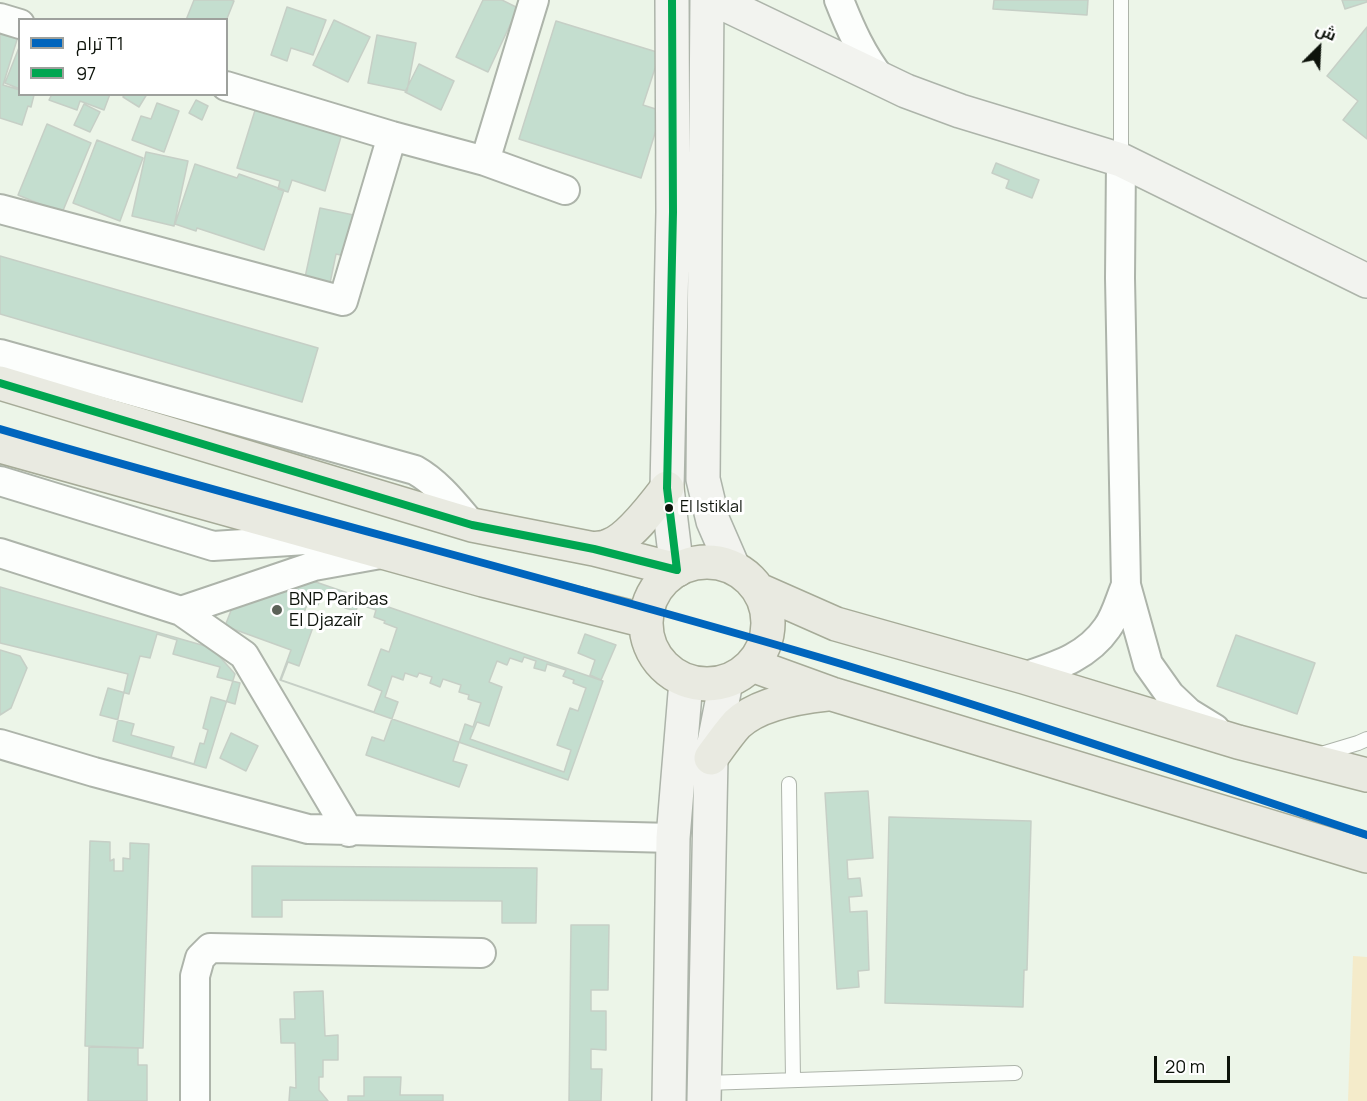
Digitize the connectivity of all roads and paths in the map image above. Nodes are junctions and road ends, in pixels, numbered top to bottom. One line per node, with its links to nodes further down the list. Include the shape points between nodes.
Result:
1 (534, 0): 13 (street)
2 (672, 0): 21 (street, via 673,212)
3 (707, 0): 27 (street, via 703,479 713,521)
4 (716, 0): 9 (street)
5 (839, 0): 9 (street, via 854,37)
6 (1121, 0): 12 (lane)
7 (0, 18): 8 (street)
8 (18, 23)
9 (881, 79): 12 (street, via 960,111)
10 (228, 87): 11 (street)
11 (392, 136): 13 (street); 15 (street, via 343,301)
12 (1121, 160): 16 (street); 29 (street)
13 (485, 161): 14 (street)
14 (565, 190)
15 (0, 209)
16 (1367, 281)
17 (0, 354): 22 (street, via 414,470 429,478)
18 (0, 383): 22 (main road)
19 (0, 446): 23 (main road)
20 (0, 481): 23 (street, via 213,546)
21 (667, 488): 24 (main road, via 632,529 610,546); 28 (street)
22 (472, 525): 24 (main road)
23 (334, 539): 26 (main road)
24 (594, 549): 28 (main road)
25 (0, 553): 31 (street)
26 (388, 553): 31 (street, via 314,566); 32 (main road)
27 (733, 567): 28 (main road, via 707,562); 30 (main road)
28 (677, 570): 32 (main road, via 659,586)
29 (1126, 585): 34 (street, via 1108,627 1090,649 1063,664); 38 (street, via 1149,664 1170,695 1188,713)
30 (759, 590): 33 (main road, via 769,621 767,637 762,652); 34 (main road, via 836,624)
31 (181, 611): 44 (street, via 244,655)
32 (646, 621): 35 (main road, via 652,650 667,668)
33 (739, 674): 35 (main road, via 699,684); 36 (main road); 40 (street)
34 (1024, 677): 38 (main road)
35 (686, 681): 45 (street)
36 (832, 694): 40 (main road, via 799,697 767,706 739,723); 46 (main road)
37 (1367, 739): 41 (lane)
38 (1238, 742): 41 (main road)
39 (0, 744): 44 (street, via 285,824)
40 (711, 758): 50 (street)
41 (1303, 759): 42 (main road)
42 (1367, 775)
43 (789, 784): 49 (lane)
44 (349, 832): 45 (street)
45 (673, 838): 52 (street)
46 (1367, 856)
47 (481, 953): 51 (street, via 210,948 200,958 195,976)
48 (1014, 1073): 49 (lane)
49 (793, 1080): 50 (lane)
50 (704, 1092)
51 (195, 1101)
52 (669, 1101)

